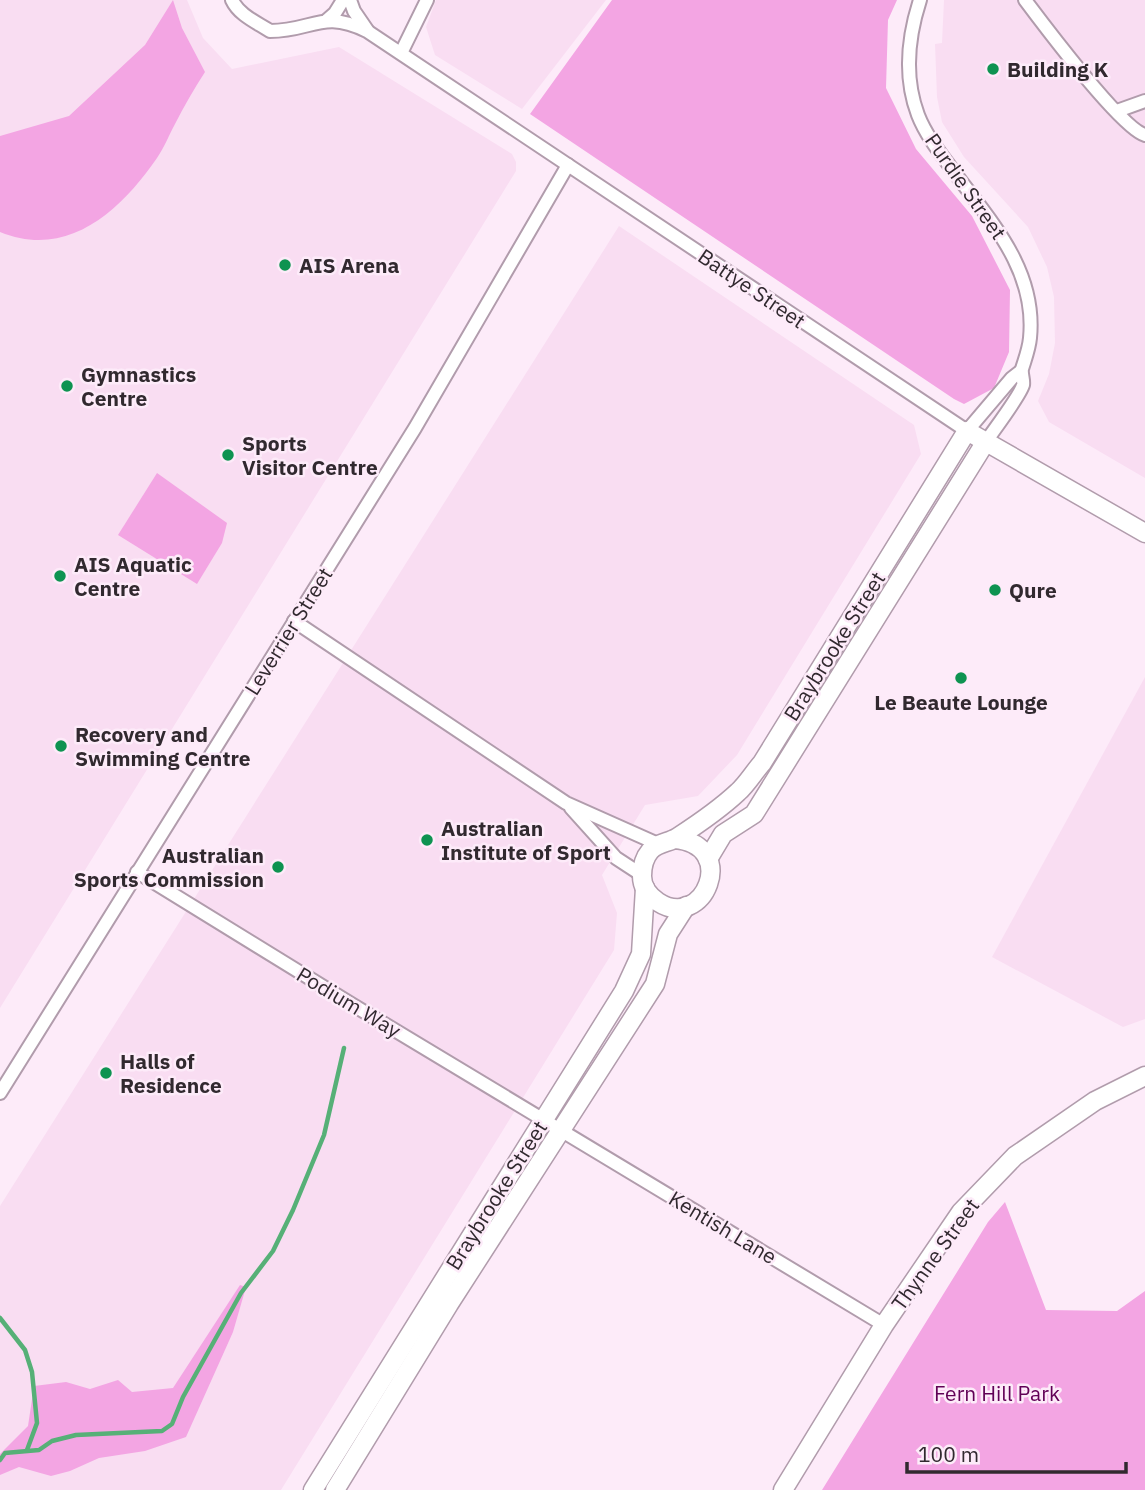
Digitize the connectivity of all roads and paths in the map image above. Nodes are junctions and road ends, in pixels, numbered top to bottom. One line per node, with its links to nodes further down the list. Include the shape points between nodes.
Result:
1 (232, 0): 7 (street, Battye Street, via 236,8 270,31)
2 (343, 0): 7 (street)
3 (350, 0): 8 (street, Battye Street)
4 (427, 0): 9 (street)
5 (920, 0): 14 (street, Purdie Street, via 908,55 918,114 933,143 999,230 1023,277 1030,338)
6 (1025, 0): 11 (street)
7 (327, 20): 8 (street, Battye Street)
8 (367, 30): 9 (street, Battye Street)
9 (401, 53): 13 (street, Battye Street)
10 (1145, 101): 11 (street)
11 (1116, 111): 12 (street)
12 (1145, 135)
13 (568, 165): 15 (street, Battye Street); 18 (street, Leverrier Street, via 408,440)
14 (1021, 371): 15 (street, Purdie Street); 16 (street, Purdie Street, via 1023,384)
15 (967, 431): 16 (street, Battye Street); 19 (street, Braybrooke Street)
16 (985, 443): 17 (street, Battye Street); 20 (street, Braybrooke Street)
17 (1145, 533)
18 (294, 621): 21 (street); 24 (street, Leverrier Street)
19 (762, 763): 20 (street); 22 (street, Braybrooke Street, via 740,791)
20 (778, 775): 23 (street, Braybrooke Street, via 754,814 723,834)
21 (566, 803): 22 (street); 25 (street)
22 (667, 842): 23 (street, via 691,842); 25 (street, via 646,857)
23 (708, 859): 26 (street, via 711,875 706,891)
24 (138, 872): 28 (street, Leverrier Street); 29 (street, Podium Way)
25 (643, 881): 26 (street, via 655,901); 29 (street, Braybrooke Street, via 641,954 624,991)
26 (686, 906): 30 (street, Braybrooke Street, via 668,934 655,984)
27 (1145, 1076): 31 (street, Thynne Street, via 1095,1101 1015,1156 961,1212)
28 (0, 1093)
29 (544, 1119): 30 (street, Podium Way); 32 (street, Braybrooke Street)
30 (562, 1129): 31 (street, Kentish Lane); 33 (street, Braybrooke Street)
31 (884, 1325): 34 (street, Thynne Street)
32 (313, 1490)
33 (335, 1490)
34 (783, 1490)

